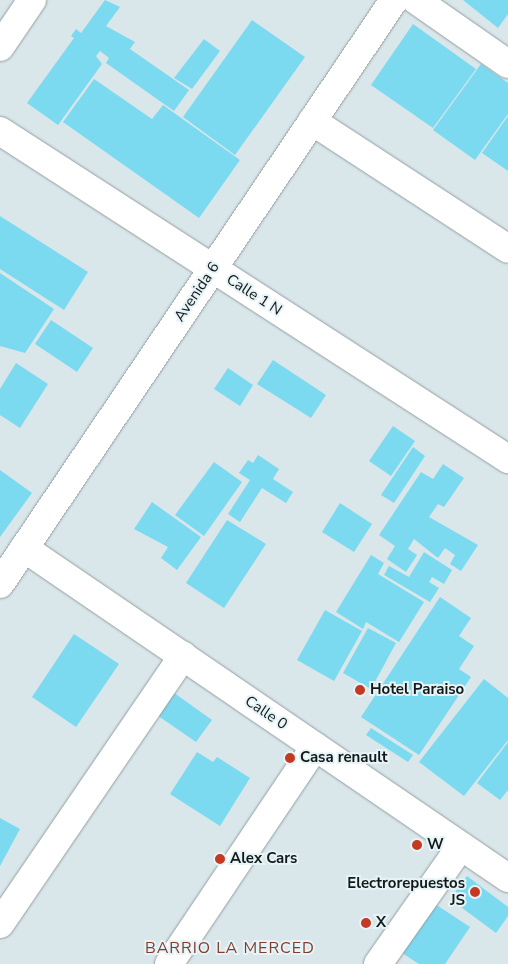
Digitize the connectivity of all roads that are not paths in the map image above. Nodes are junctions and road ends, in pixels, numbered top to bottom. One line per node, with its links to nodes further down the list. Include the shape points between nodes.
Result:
1 (32, 0): 4 (street)
2 (394, 0): 6 (street, Avenida 6)
3 (416, 0): 5 (street)
4 (0, 47)
5 (508, 64)
6 (312, 121): 8 (street); 9 (street, Avenida 6)
7 (0, 131): 9 (street, Calle 1 N)
8 (508, 249)
9 (212, 269): 10 (street, Calle 1 N); 11 (street, Avenida 6)
10 (508, 459)
11 (24, 548): 12 (street, Avenida 6); 13 (street, Calle 0)
12 (0, 584)
13 (183, 656): 14 (street, Calle 0); 17 (street)
14 (315, 747): 15 (street, Calle 0); 18 (street)
15 (461, 846): 16 (street, Calle 0); 19 (street)
16 (508, 878)
17 (0, 924)
18 (169, 964)
19 (378, 964)

